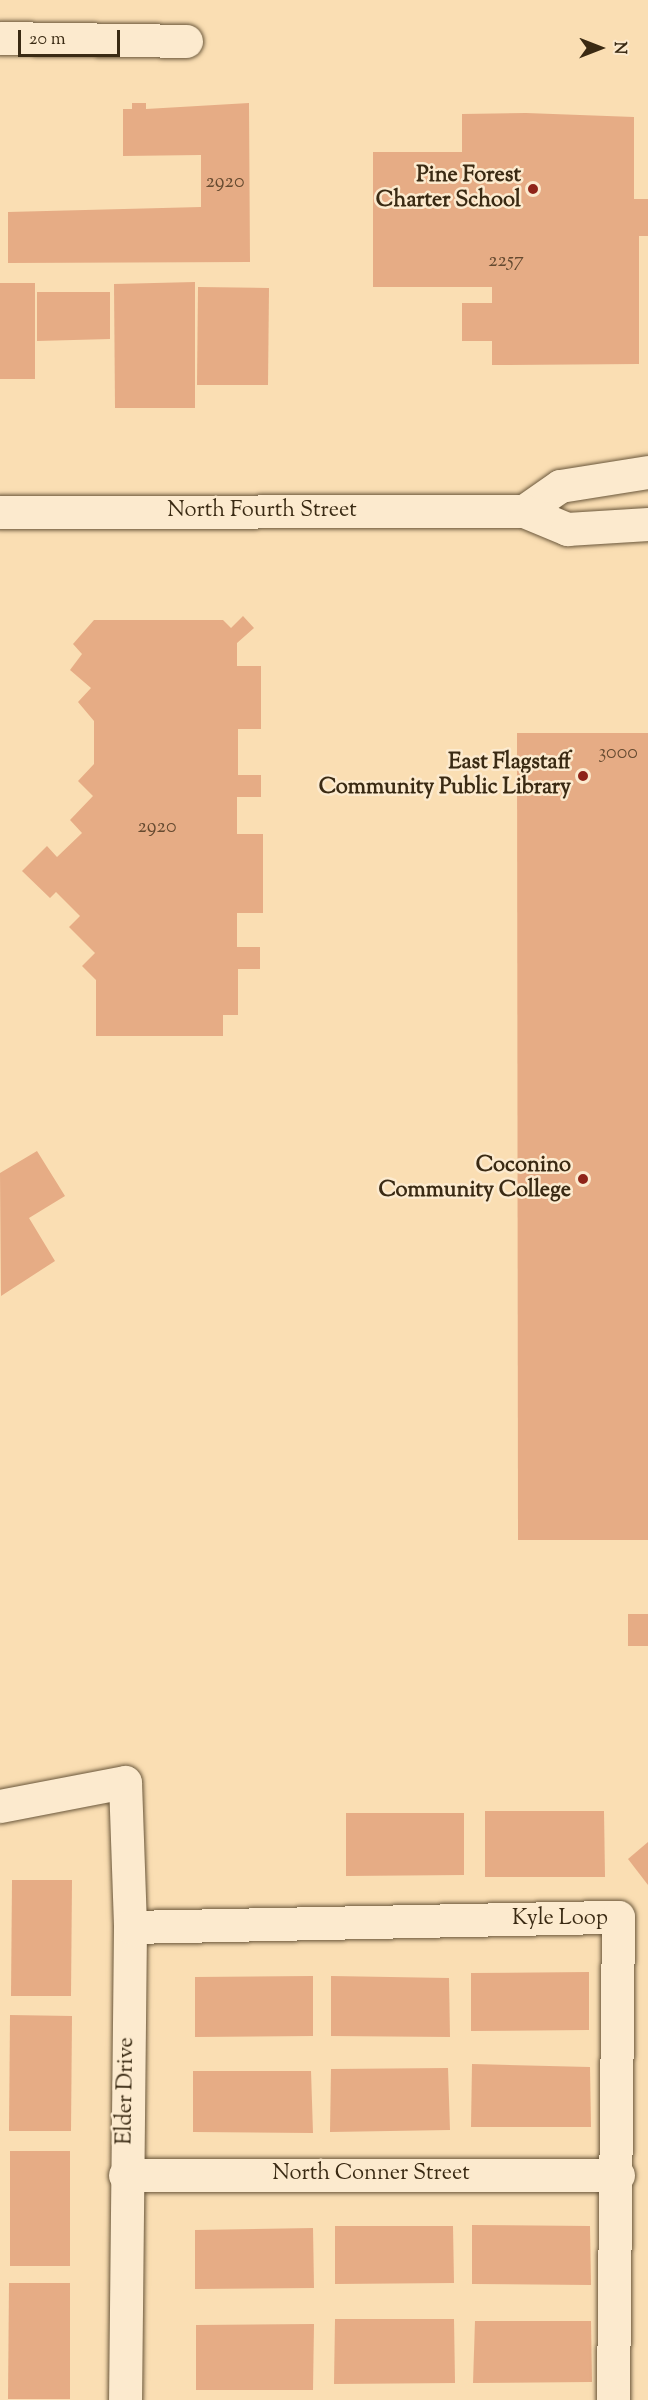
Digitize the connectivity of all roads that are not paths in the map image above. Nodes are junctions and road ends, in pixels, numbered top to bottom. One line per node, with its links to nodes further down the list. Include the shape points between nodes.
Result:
1 (0, 38): 2 (street)
2 (186, 41)
3 (648, 472): 4 (street, via 560,486)
4 (524, 511): 5 (street, North Fourth Street); 6 (street, North Fourth Street, via 567,529)
5 (0, 512)
6 (648, 524)
7 (0, 1806): 8 (street, Elder Drive, via 125,1782)
8 (130, 1927): 9 (street, Elder Drive); 10 (street, Kyle Loop, via 618,1917)
9 (125, 2175): 10 (street, North Conner Street); 11 (street, Elder Drive)
10 (618, 2175): 12 (street, Kyle Loop)
11 (125, 2400)
12 (613, 2400)

